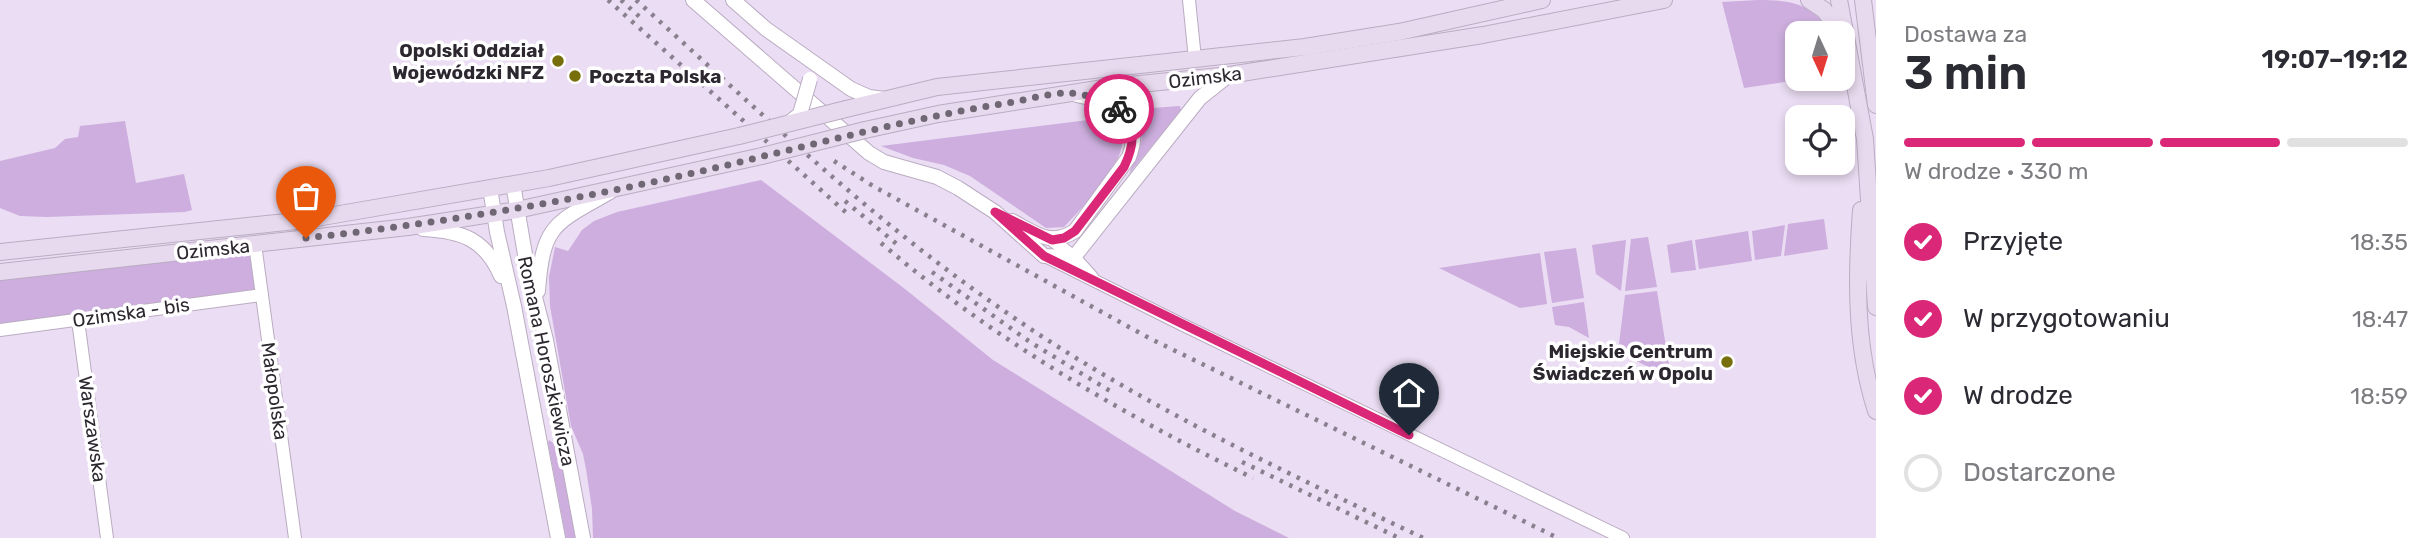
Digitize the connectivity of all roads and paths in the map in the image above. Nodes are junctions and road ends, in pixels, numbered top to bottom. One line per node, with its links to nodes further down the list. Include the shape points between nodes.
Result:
1 (693, 0): 24 (street, via 869,153 937,177)
2 (733, 0): 11 (street)
3 (1189, 0): 12 (street)
4 (1542, 0): 12 (main road, Ozimska, via 1361,38)
5 (1664, 0): 13 (main road, Ozimska)
6 (1809, 0): 9 (main road)
7 (1839, 0): 10 (main road)
8 (1863, 0): 17 (main road)
9 (1832, 21)
10 (1842, 21)
11 (802, 56): 16 (street, via 851,89); 18 (street, bridge, via 810,79 800,114)
12 (1195, 59): 16 (main road, Ozimska, via 937,88)
13 (1229, 75): 15 (main road, Ozimska); 31 (street, via 1200,98)
14 (1855, 89): 19 (main road)
15 (1070, 93): 22 (main road, Ozimska, bridge, via 938,114); 27 (street, via 1121,110 1133,144 1124,167 1075,231)
16 (885, 99): 18 (main road, Ozimska, bridge)
17 (1876, 104)
18 (789, 123): 20 (main road, Ozimska, bridge)
19 (1868, 166): 37 (main road); 40 (main road, via 1857,293 1861,346)
20 (513, 184): 21 (main road, Ozimska); 23 (street, Romana Horoszkiewicza)
21 (490, 188): 25 (street, Romana Horoszkiewicza); 29 (main road, Ozimska, via 305,220)
22 (610, 192): 23 (main road, Ozimska); 35 (street, via 552,230 542,250)
23 (517, 210): 25 (main road, Ozimska); 35 (street, Romana Horoszkiewicza)
24 (995, 212): 27 (street); 30 (street)
25 (494, 213): 26 (main road, Ozimska); 36 (street, Romana Horoszkiewicza)
26 (408, 227): 28 (main road, Ozimska); 36 (street, via 454,232 483,247 496,263)
27 (1052, 240): 31 (street)
28 (255, 244): 32 (main road, Ozimska); 34 (street, Małopolska)
29 (0, 253)
30 (1044, 256): 31 (street); 33 (street)
31 (1074, 257): 33 (street)
32 (0, 272)
33 (1097, 282): 45 (street)
34 (262, 295): 38 (street, Ozimska - bis); 42 (street, Małopolska)
35 (537, 303): 44 (street, Romana Horoszkiewicza)
36 (514, 306): 43 (street, Romana Horoszkiewicza)
37 (1876, 307)
38 (78, 320): 39 (street, Ozimska - bis); 41 (street, Warszawska)
39 (0, 330)
40 (1876, 411)
41 (107, 538)
42 (295, 538)
43 (558, 538)
44 (583, 538)
45 (1623, 538)

